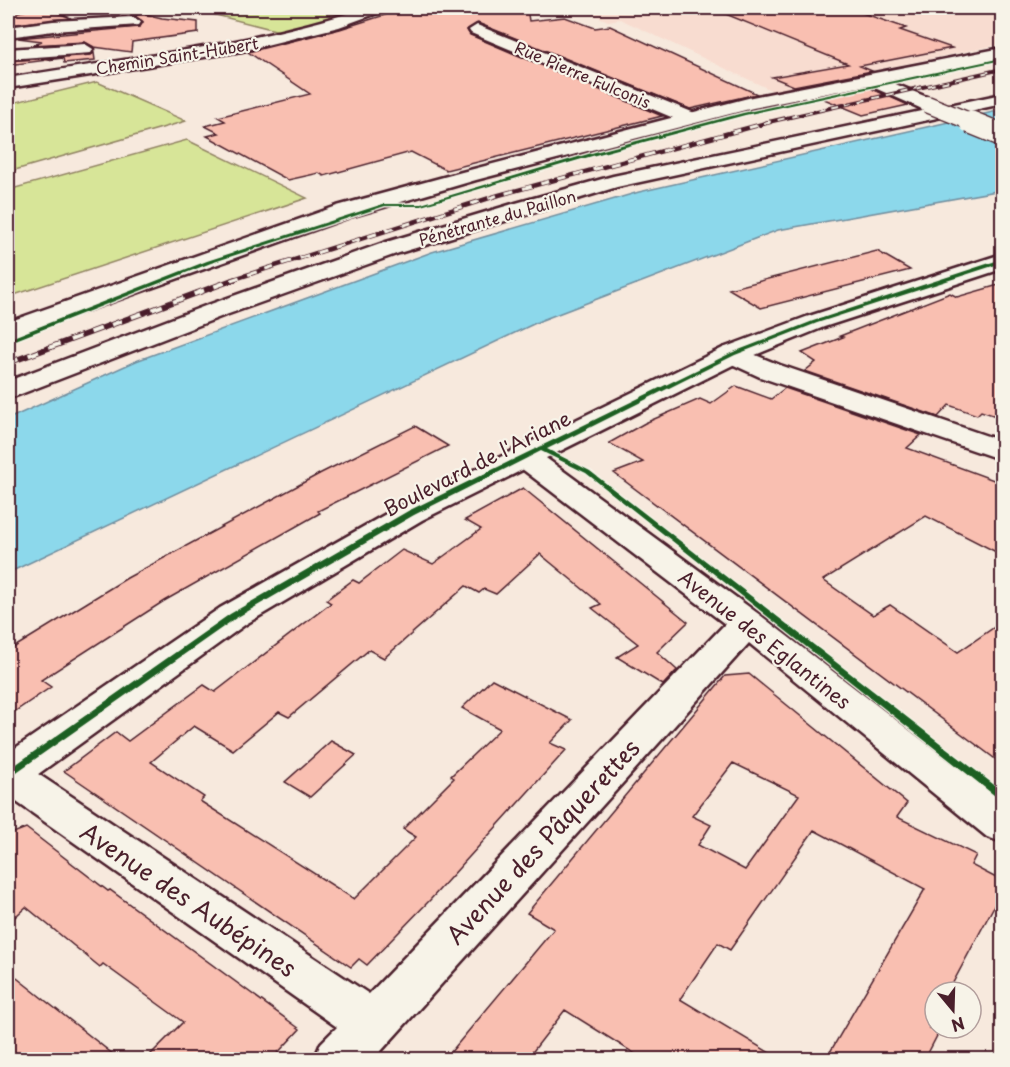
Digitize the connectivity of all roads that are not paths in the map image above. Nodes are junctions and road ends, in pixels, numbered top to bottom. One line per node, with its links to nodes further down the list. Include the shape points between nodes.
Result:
1 (378, 8): 5 (street, Chemin Saint-Hubert)
2 (133, 22): 4 (street)
3 (477, 30): 14 (street, Rue Pierre Fulconis)
4 (8, 32)
5 (275, 38): 6 (street); 11 (street, Chemin Saint-Hubert, via 199,54)
6 (150, 45)
7 (103, 48): 9 (street)
8 (1002, 53): 10 (street)
9 (8, 54)
10 (871, 80): 14 (street); 15 (street, bridge)
11 (8, 83)
12 (1002, 92): 19 (street, Pénétrante du Paillon, via 686,156 510,201 376,241 198,302)
13 (1002, 99): 20 (street, Pénétrante du Paillon, via 645,175 524,208 369,256)
14 (690, 118): 17 (street, via 345,212)
15 (1002, 135)
16 (1002, 261): 18 (street, Boulevard de l'Ariane, via 815,322)
17 (8, 331)
18 (733, 354): 21 (street, via 770,371); 22 (street, Boulevard de l'Ariane)
19 (8, 374)
20 (8, 391)
21 (1002, 451)
22 (524, 456): 23 (street, Avenue des Eglantines); 24 (street, Boulevard de l'Ariane, via 411,513 233,616)
23 (747, 623): 25 (street, Avenue des Eglantines); 26 (street, Avenue des Pâquerettes)
24 (8, 774): 26 (street, Avenue des Aubépines)
25 (1002, 825)
26 (371, 1023): 27 (street, Avenue des Pâquerettes)
27 (339, 1059)

